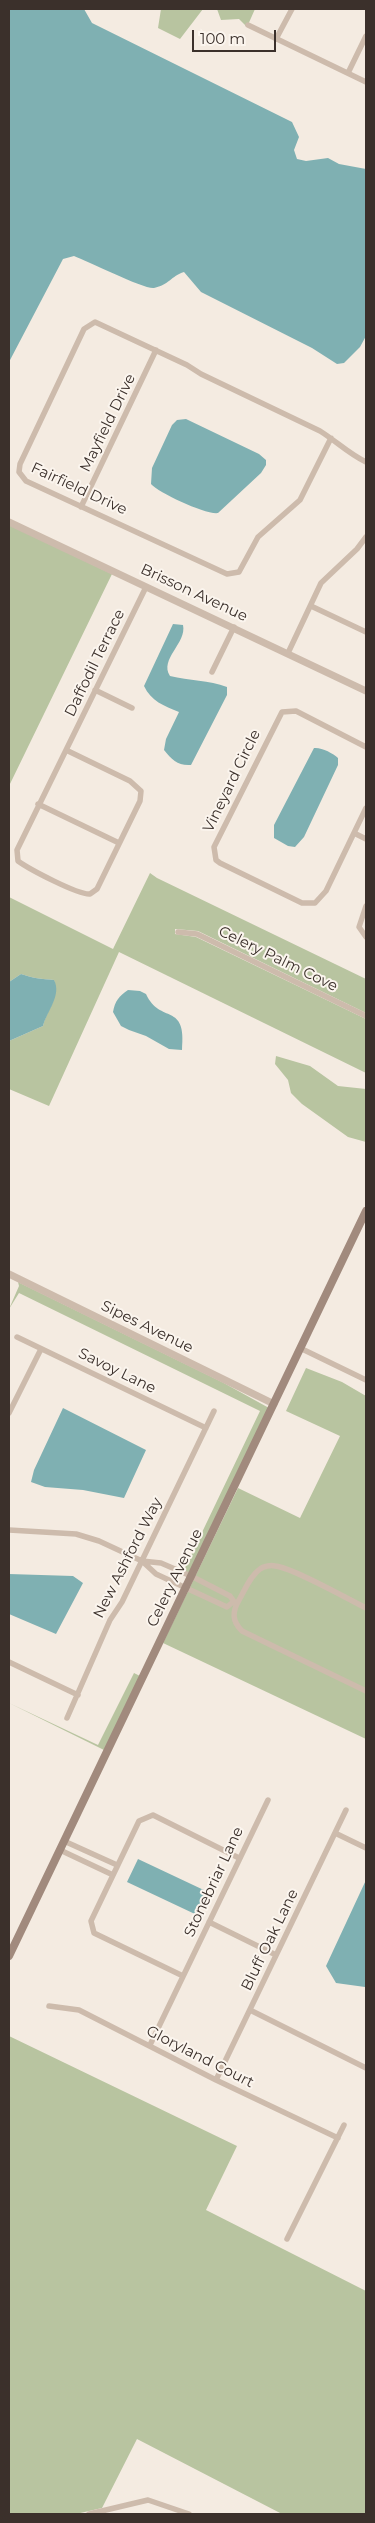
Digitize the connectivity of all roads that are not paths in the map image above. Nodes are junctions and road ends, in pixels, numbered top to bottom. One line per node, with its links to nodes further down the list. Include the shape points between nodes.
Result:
1 (292, 9): 4 (street)
2 (248, 26): 4 (street)
3 (366, 36): 5 (street)
4 (276, 39): 5 (street)
5 (348, 73): 6 (street)
6 (366, 82)
7 (156, 350): 8 (street, Fairfield Drive); 10 (street, Mayfield Drive); 10 (street, Fairfield Drive, via 100,323 90,323 84,329 19,472 26,481)
8 (331, 438): 9 (street, Fairfield Drive); 10 (street, Fairfield Drive, via 300,500 258,537 243,567 233,574 226,574)
9 (366, 462)
10 (81, 507)
11 (9, 522): 13 (street, Brisson Avenue)
12 (365, 541): 14 (street, via 324,578)
13 (146, 587): 15 (street, Brisson Avenue); 19 (street, Daffodil Terrace)
14 (311, 606): 16 (street); 17 (street)
15 (234, 627): 17 (street, Brisson Avenue); 18 (street)
16 (366, 632)
17 (288, 653): 20 (street, Brisson Avenue)
18 (212, 672)
19 (95, 690): 21 (street); 23 (street, Daffodil Terrace)
20 (366, 691)
21 (132, 708)
22 (366, 746): 26 (street, Vineyard Circle, via 296,711 282,712 214,847 214,854 220,863 302,903 315,903 326,891)
23 (66, 750): 24 (street, Daffodil Terrace); 28 (street, Daffodil Terrace, via 130,781 141,791 140,801)
24 (38, 804): 28 (street); 28 (street, Daffodil Terrace, via 17,850 18,860 64,884 90,894 97,889)
25 (366, 808): 26 (street, Vineyard Circle)
26 (354, 833): 27 (street)
27 (366, 839)
28 (119, 843)
29 (366, 906): 31 (street, via 359,920 359,927)
30 (178, 932): 32 (street, Celery Palm Cove, via 197,934)
31 (366, 937)
32 (366, 1016)
33 (366, 1211): 37 (main road, Celery Avenue)
34 (9, 1274): 39 (street, Sipes Avenue)
35 (17, 1337): 36 (street, Savoy Lane)
36 (40, 1348): 41 (street); 42 (street, Savoy Lane)
37 (300, 1348): 38 (street); 39 (main road, Celery Avenue)
38 (366, 1380)
39 (274, 1404): 45 (main road, Celery Avenue)
40 (214, 1411): 42 (street, New Ashford Way)
41 (9, 1413)
42 (206, 1428): 44 (street, New Ashford Way)
43 (9, 1530): 44 (street, via 76,1534)
44 (142, 1561): 45 (street, via 161,1562); 46 (street, via 156,1574); 53 (street, New Ashford Way, via 110,1620)
45 (192, 1576): 46 (main road, Celery Avenue); 47 (street)
46 (185, 1588): 48 (street); 58 (main road, Celery Avenue)
47 (218, 1589): 48 (street); 49 (street)
48 (212, 1600): 49 (street, via 227,1606)
49 (235, 1603): 50 (street, via 260,1569 276,1566); 52 (street, via 233,1619 242,1631)
50 (366, 1608)
51 (9, 1662): 53 (street)
52 (366, 1691)
53 (78, 1694): 54 (street, New Ashford Way)
54 (66, 1718)
55 (268, 1800): 62 (street, Stonebriar Lane)
56 (346, 1810): 57 (street, Bluff Oak Lane)
57 (335, 1833): 59 (street); 67 (street, Bluff Oak Lane)
58 (64, 1841): 60 (main road, Celery Avenue); 61 (street)
59 (366, 1848)
60 (60, 1850): 63 (street); 68 (main road, Celery Avenue)
61 (92, 1854): 63 (street); 64 (street)
62 (239, 1858): 64 (street, via 153,1815 138,1821); 66 (street, Stonebriar Lane)
63 (87, 1863): 65 (street)
64 (117, 1865): 65 (street)
65 (113, 1875): 69 (street, via 91,1922 94,1933)
66 (209, 1922): 67 (street); 69 (street, Stonebriar Lane)
67 (276, 1955): 71 (street, Bluff Oak Lane)
68 (9, 1956)
69 (183, 1976): 72 (street, Stonebriar Lane)
70 (49, 2006): 72 (street, Gloryland Court, via 79,2010)
71 (250, 2010): 73 (street); 74 (street, Bluff Oak Lane)
72 (150, 2045): 74 (street, Gloryland Court)
73 (366, 2068)
74 (216, 2080): 76 (street, Gloryland Court)
75 (344, 2125): 76 (street)
76 (338, 2138): 77 (street)
77 (287, 2239)
78 (89, 2514): 79 (street, via 148,2500)
79 (189, 2514)

